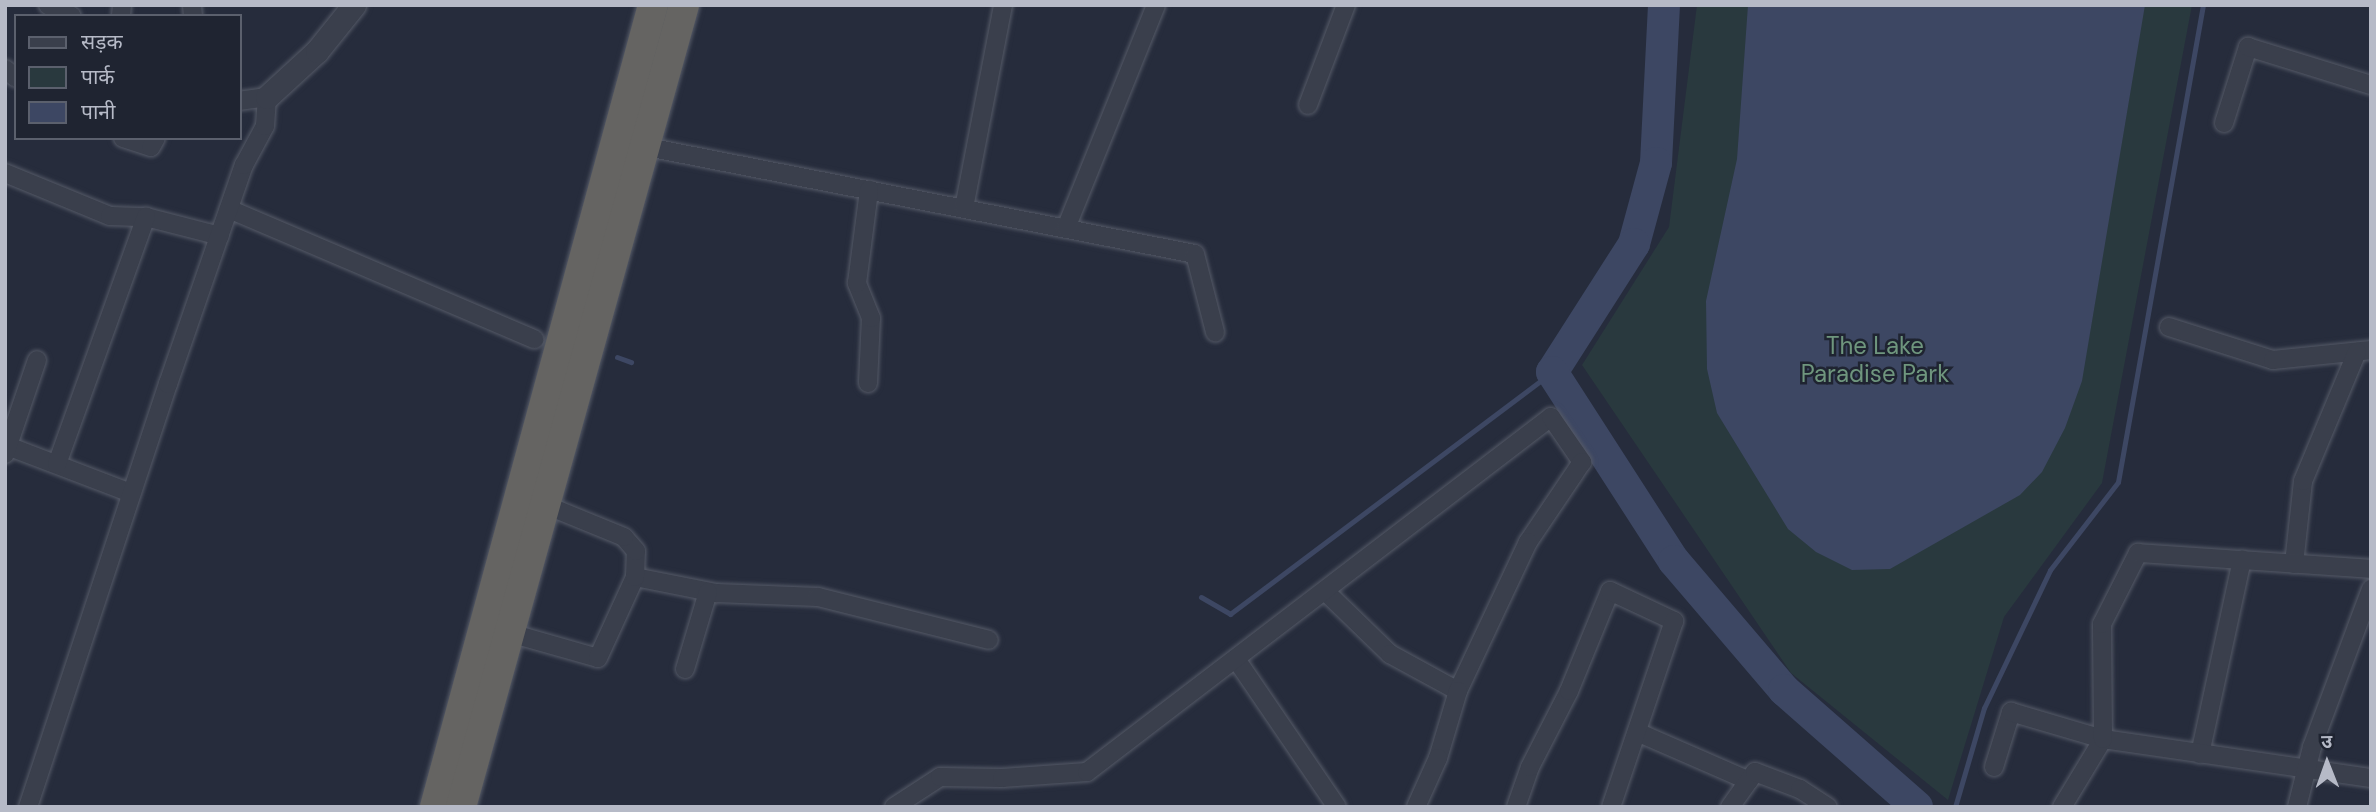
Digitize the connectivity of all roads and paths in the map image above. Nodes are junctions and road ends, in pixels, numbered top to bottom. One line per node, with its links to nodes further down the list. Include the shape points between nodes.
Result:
1 (48, 5): 8 (street)
2 (354, 5): 12 (street, via 317,51)
3 (653, 5): 9 (highway)
4 (684, 5): 10 (highway)
5 (1003, 5): 21 (street)
6 (1156, 5): 24 (street)
7 (1346, 5): 14 (street)
8 (68, 14)
9 (636, 70): 10 (highway); 35 (highway)
10 (665, 80): 18 (highway)
11 (2371, 85): 15 (street, via 2248,47)
12 (267, 97): 13 (street); 22 (street, via 265,126)
13 (242, 101)
14 (1308, 105)
15 (2224, 123)
16 (129, 140): 17 (street, via 152,147)
17 (155, 140)
18 (647, 147): 20 (street); 35 (highway)
19 (5, 173): 23 (street, via 110,216)
20 (869, 190): 21 (street); 31 (street, via 857,283 872,318)
21 (964, 208): 24 (street)
22 (229, 209): 25 (street); 28 (street)
23 (146, 217): 25 (street); 33 (street)
24 (1066, 228): 27 (street, via 1195,254)
25 (220, 236): 34 (street)
26 (2169, 327): 29 (street, via 2273,360)
27 (1215, 332)
28 (534, 339)
29 (2364, 351): 37 (street, via 2303,481)
30 (37, 360): 32 (street)
31 (869, 383)
32 (6, 448): 33 (street)
33 (57, 464): 34 (street)
34 (131, 493): 56 (street)
35 (536, 501): 39 (street, via 624,537 636,551); 43 (highway); 51 (highway)
36 (2242, 559): 37 (street); 49 (street, via 2138,553 2102,624); 50 (street)
37 (2294, 564): 38 (street)
38 (2371, 569)
39 (635, 577): 41 (street); 43 (street, via 598,658)
40 (2371, 589): 53 (street)
41 (708, 592): 44 (street, via 818,597); 46 (street)
42 (1326, 592): 45 (street); 47 (street, via 1390,654); 47 (street, via 1551,417 1582,462 1528,542)
43 (510, 634): 51 (highway)
44 (989, 640)
45 (1236, 659): 59 (street, via 1087,772 940,777); 60 (street)
46 (685, 669)
47 (1458, 691): 61 (street, via 1438,758)
48 (1637, 732): 55 (street); 62 (street, via 1674,621 1610,591 1569,691 1530,766); 63 (street)
49 (2103, 739): 50 (street); 52 (street, via 2011,712); 66 (street)
50 (2200, 754): 53 (street)
51 (460, 764): 57 (highway); 58 (highway)
52 (1994, 767)
53 (2306, 771): 54 (street); 67 (street)
54 (2371, 778)
55 (1749, 781): 64 (street); 65 (street, via 1755,772 1800,789)
56 (28, 807)
57 (435, 807)
58 (461, 807)
59 (894, 807)
60 (1337, 807)
61 (1416, 807)
62 (1516, 807)
63 (1611, 807)
64 (1730, 807)
65 (1829, 807)
66 (2062, 807)
67 (2297, 807)

